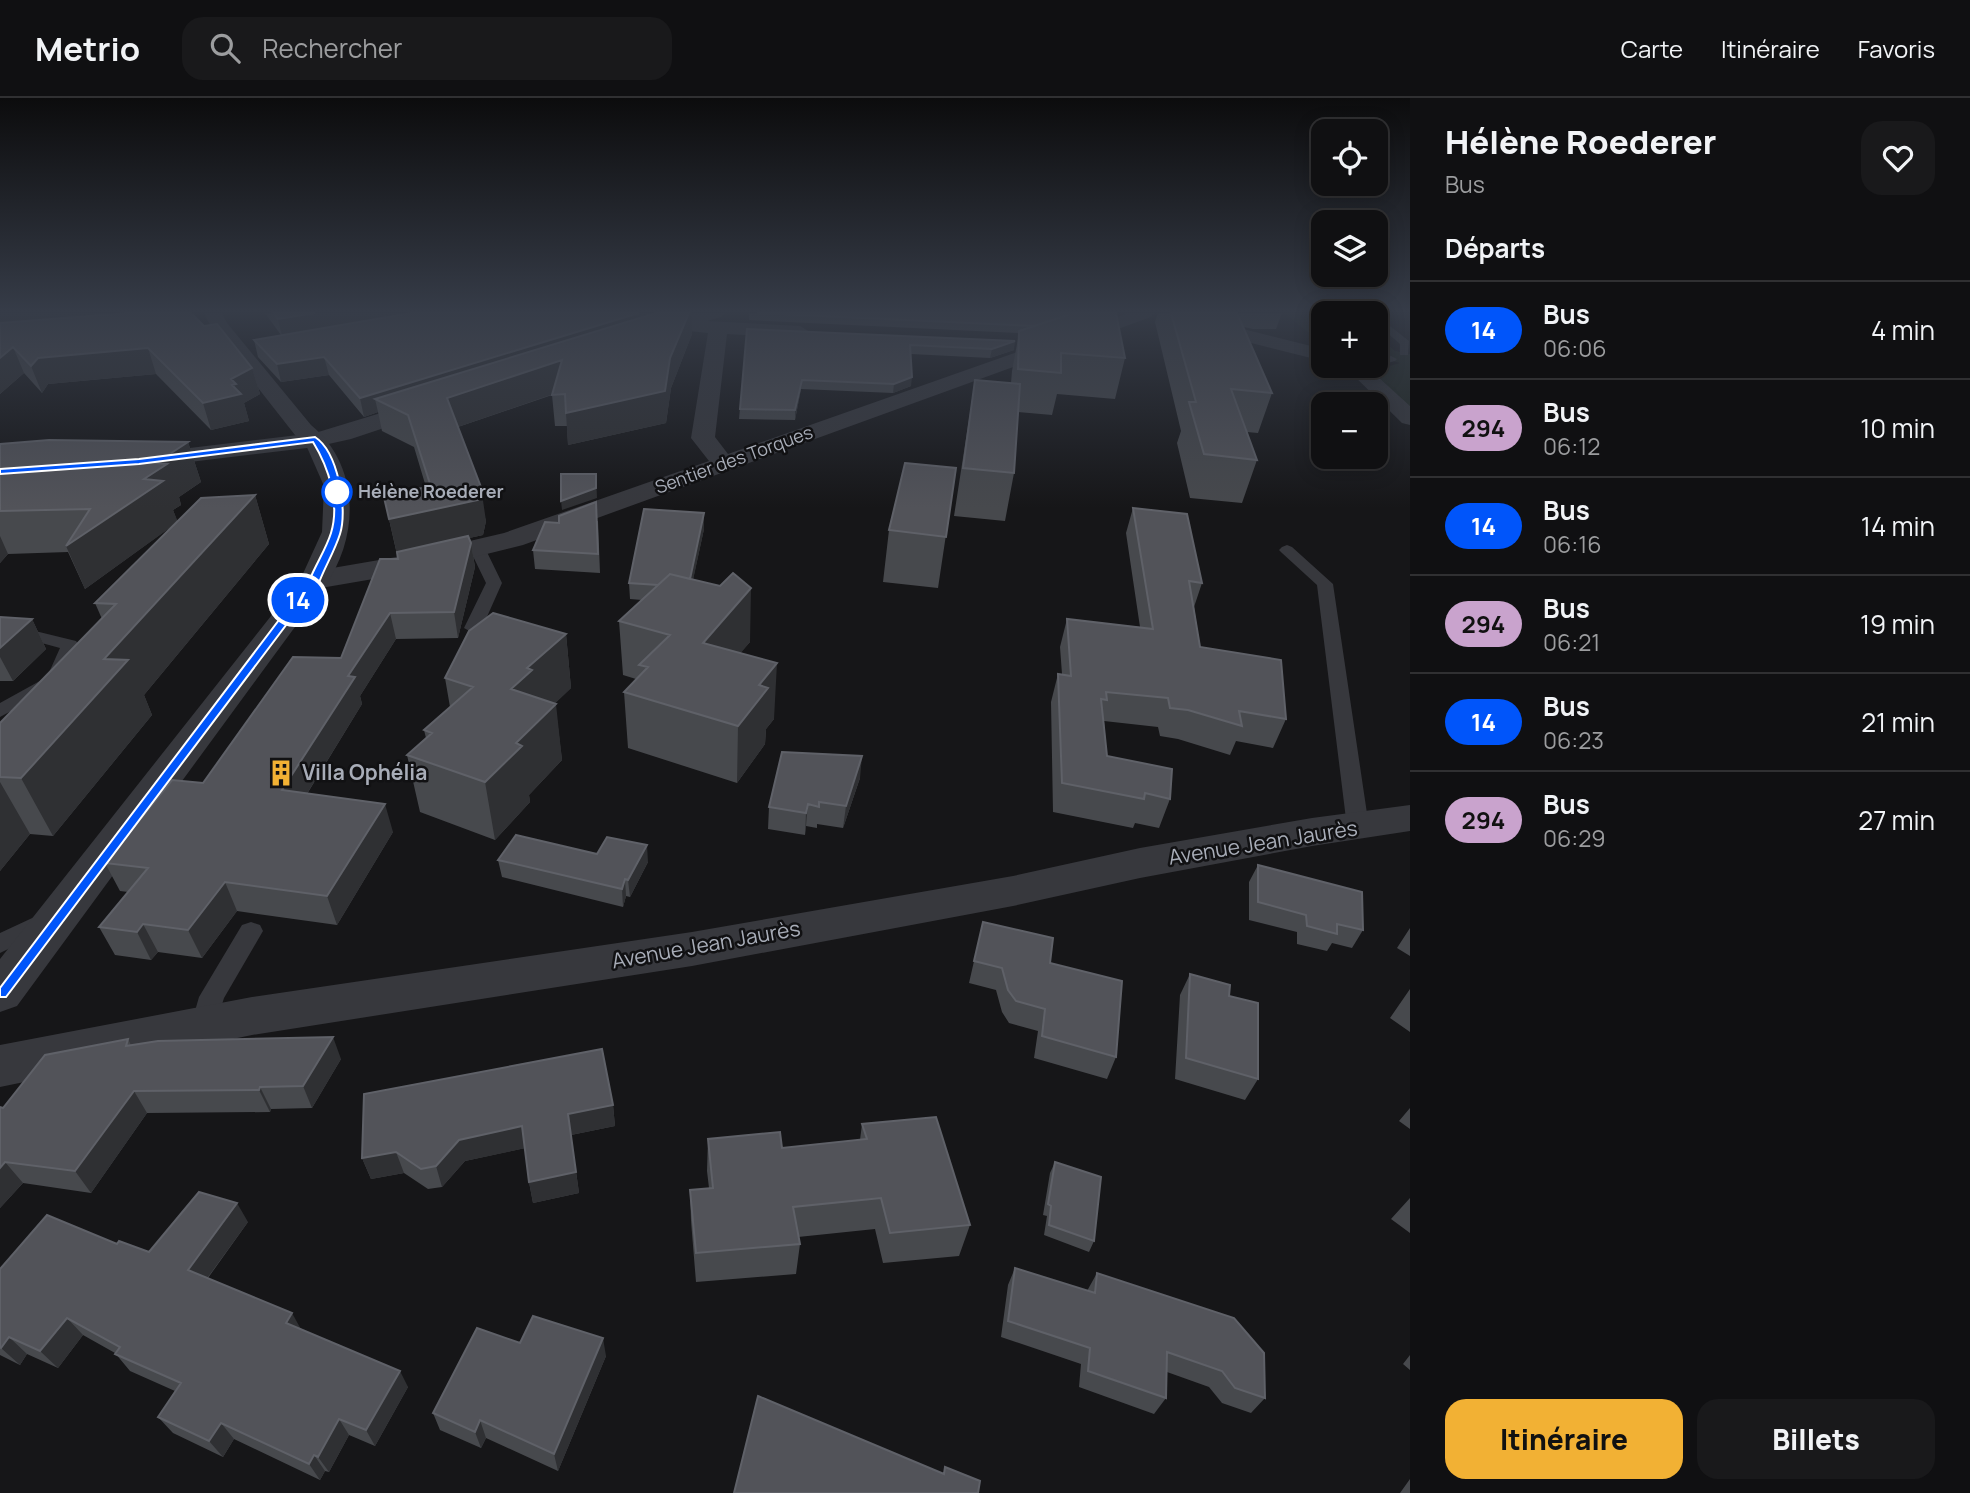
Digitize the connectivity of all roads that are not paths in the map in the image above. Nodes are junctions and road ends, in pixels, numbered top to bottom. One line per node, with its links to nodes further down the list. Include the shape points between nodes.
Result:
1 (270, 378): 7 (street, via 303,430)
2 (710, 378): 9 (street, via 703,438)
3 (960, 378): 9 (street, Sentier des Torques)
4 (1373, 378): 6 (street)
5 (450, 399): 7 (street)
6 (1410, 418)
7 (315, 440): 8 (street); 12 (street, via 337,486 336,532)
8 (111, 463)
9 (724, 464): 10 (street, Sentier des Torques)
10 (477, 548): 12 (street, Sentier des Torques); 13 (lane, via 494,583)
11 (1287, 550): 17 (lane, via 1325,583)
12 (314, 580): 18 (street)
13 (473, 628)
14 (0, 633): 15 (lane, via 27,634 70,645 55,680)
15 (0, 711)
16 (1410, 818): 17 (street, Avenue Jean Jaurès)
17 (1357, 827): 22 (street, Avenue Jean Jaurès, via 705,946)
18 (60, 913): 20 (lane); 21 (street)
19 (251, 931): 22 (lane, via 212,997)
20 (0, 944)
21 (0, 993)
22 (204, 1025): 23 (street, Avenue Jean Jaurès)
23 (0, 1066)

